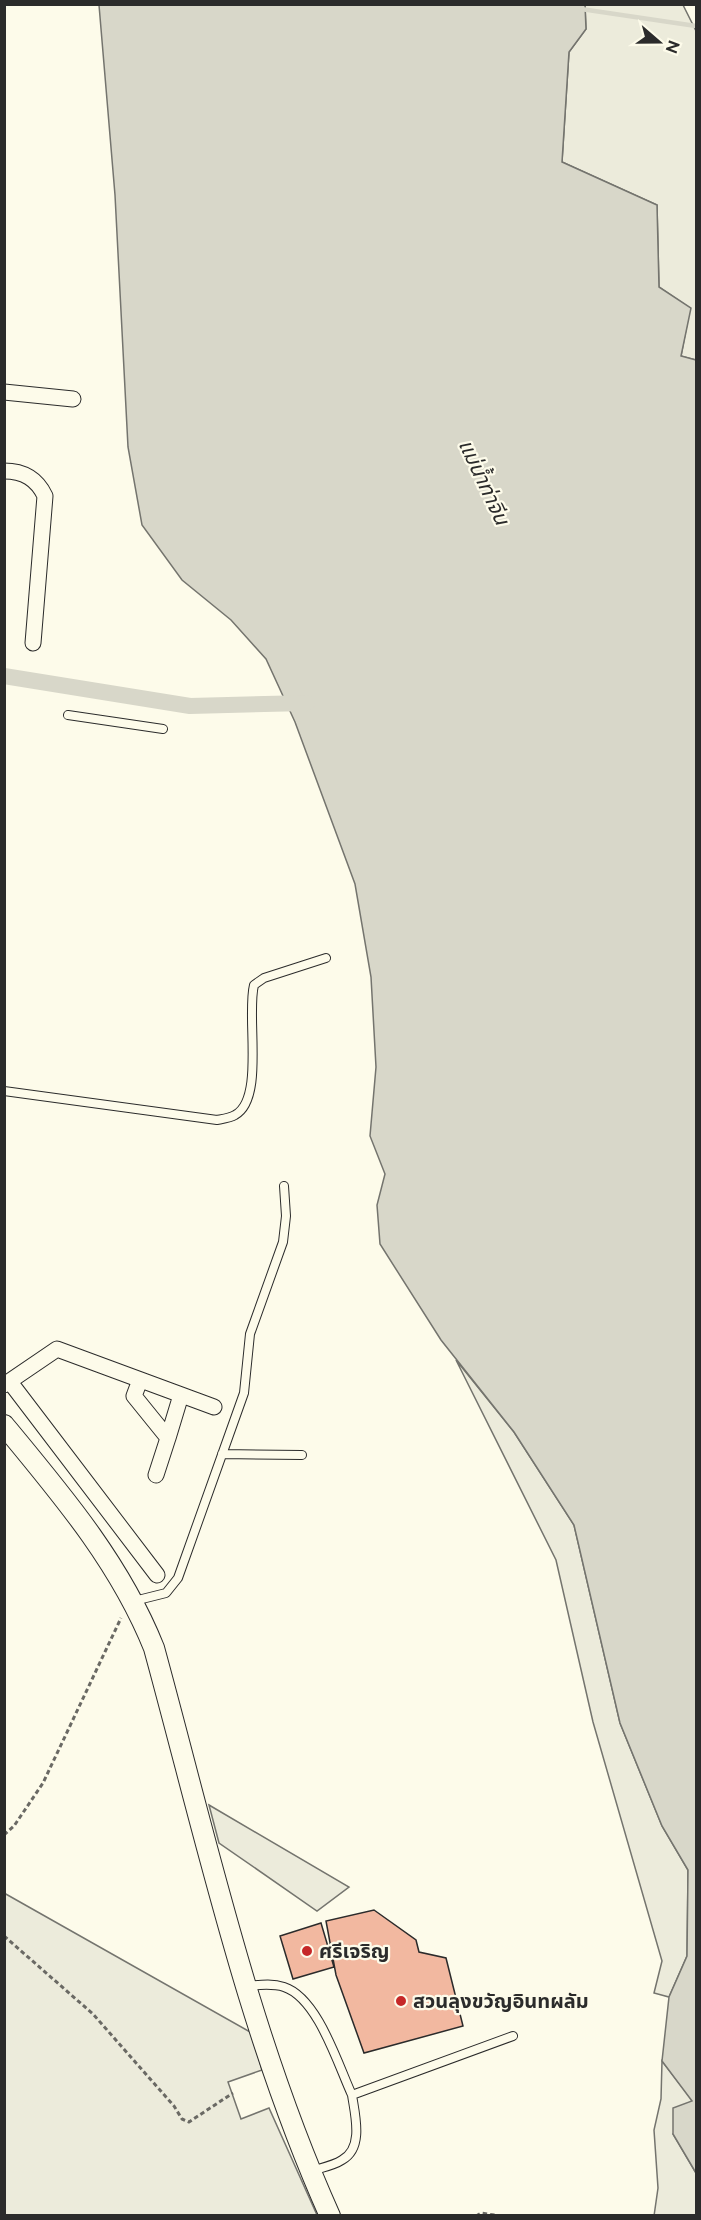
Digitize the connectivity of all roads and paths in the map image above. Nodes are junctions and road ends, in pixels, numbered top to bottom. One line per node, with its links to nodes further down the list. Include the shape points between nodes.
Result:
1 (4, 392): 2 (street)
2 (73, 399)
3 (4, 471): 4 (street, via 27,475 39,483 45,496)
4 (33, 643)
5 (68, 716): 6 (lane)
6 (163, 729)
7 (326, 958): 8 (lane, via 264,978 254,985 253,1078 246,1105 236,1115 217,1120)
8 (4, 1092)
9 (284, 1186): 16 (lane, via 283,1242 250,1334 244,1393)
10 (140, 1380): 11 (street, via 57,1349); 12 (street); 15 (street, via 134,1396)
11 (7, 1384): 19 (street)
12 (181, 1395): 13 (street); 15 (street)
13 (214, 1407)
14 (4, 1425): 20 (main road, via 103,1550)
15 (168, 1438): 18 (street)
16 (222, 1454): 17 (lane); 20 (lane, via 178,1578 166,1593)
17 (302, 1455)
18 (156, 1475)
19 (157, 1575)
20 (135, 1605): 21 (path, via 43,1783); 23 (main road, via 154,1648)
21 (4, 1835)
22 (4, 1936): 25 (path, via 93,2014 182,2120 189,2122)
23 (247, 1986): 26 (lane, via 285,1987 303,1998 318,2020); 27 (main road)
24 (513, 2036): 26 (lane)
25 (233, 2093)
26 (352, 2095): 27 (lane, via 357,2127 352,2150 343,2160)
27 (310, 2172): 28 (main road)
28 (330, 2216)
29 (476, 2216): 30 (path)
30 (501, 2216)

